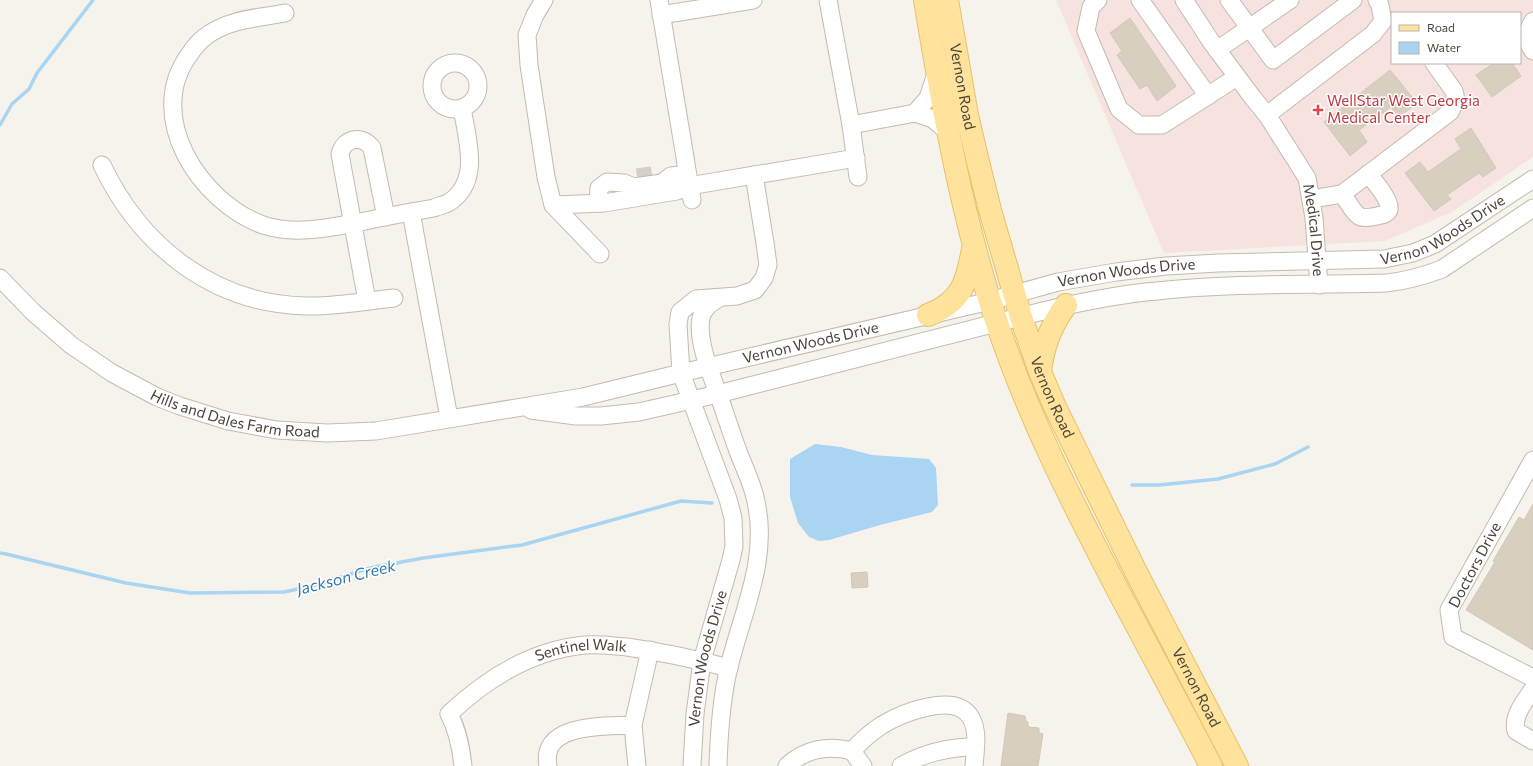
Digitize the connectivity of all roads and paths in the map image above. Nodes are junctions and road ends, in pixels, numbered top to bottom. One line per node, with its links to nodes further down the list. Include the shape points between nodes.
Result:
1 (544, 0): 41 (street, via 527,35 546,177)
2 (753, 0): 13 (street)
3 (828, 0): 27 (street)
4 (925, 0): 21 (main road, Vernon Road)
5 (947, 0): 51 (main road, Vernon Road, via 967,115 990,210)
6 (1098, 0): 23 (street, via 1091,7 1086,31 1119,108 1139,125 1162,125)
7 (1140, 0): 23 (street)
8 (1184, 0): 18 (street, Medical Drive)
9 (1229, 0): 17 (street)
10 (1290, 0): 17 (street)
11 (1353, 0): 17 (street, via 1273,60)
12 (1377, 0): 26 (street, via 1383,20 1373,34)
13 (698, 5): 14 (street)
14 (660, 7): 37 (street)
15 (285, 13): 45 (street, via 240,21 205,36 195,46 176,77 173,117 179,140 195,172 207,186 220,199 251,219 264,225 301,230)
16 (1533, 21): 19 (street, via 1527,34 1528,44)
17 (1249, 28): 18 (street)
18 (1217, 50): 22 (street, Medical Drive)
19 (1533, 51)
20 (1441, 66): 31 (street, via 1456,100 1450,112)
21 (937, 71): 25 (street, via 928,98); 28 (main road, Vernon Road)
22 (1238, 77): 23 (street); 26 (street, Medical Drive)
23 (1208, 96)
24 (462, 108): 43 (street, via 470,153 468,178 460,193 448,203)
25 (915, 113): 27 (street); 28 (street, via 933,119)
26 (1267, 115): 39 (street, Medical Drive, via 1307,178)
27 (851, 124): 29 (street)
28 (948, 132): 46 (main road, Vernon Road)
29 (856, 158): 33 (street); 34 (street)
30 (102, 166): 54 (street, via 118,196 142,228 188,269 207,280 263,301 285,304 318,306)
31 (1368, 174): 38 (street); 38 (street, via 1386,197 1389,210 1386,213 1362,217)
32 (671, 176): 35 (street, via 661,174); 35 (street, via 662,182 634,187); 37 (street)
33 (754, 176): 37 (street); 53 (street, via 768,265 764,278 755,290)
34 (858, 177)
35 (638, 179): 40 (street, via 607,182 599,188)
36 (1533, 179): 48 (street, Vernon Woods Drive, via 1436,244 1424,249 1384,259)
37 (689, 187): 40 (street)
38 (1342, 194): 39 (street)
39 (1311, 199): 48 (street, Medical Drive)
40 (598, 203): 41 (street)
41 (553, 205): 47 (street)
42 (1533, 208): 50 (street, Vernon Woods Drive, via 1442,269 1429,274 1386,284)
43 (410, 212): 44 (street); 66 (street)
44 (386, 217): 45 (street); 45 (street, via 372,148 368,142 354,140 347,142 340,154)
45 (353, 223): 54 (street)
46 (974, 244): 55 (main road, Vernon Road); 57 (main road, via 969,272 959,294 945,307)
47 (600, 254)
48 (1318, 261): 50 (street, Medical Drive); 51 (street, Vernon Woods Drive, via 1166,266 1116,272)
49 (0, 278): 66 (street, Hills and Dales Farm Road, via 51,329 91,360 151,394 204,415 271,429 327,433 376,430)
50 (1319, 285): 56 (street, Vernon Woods Drive, via 1157,290)
51 (1014, 293): 55 (street, Vernon Woods Drive); 58 (main road, Vernon Road)
52 (394, 298): 54 (street)
53 (719, 298): 60 (street, via 707,306 701,317 701,334); 62 (street, via 696,299 680,312 678,324)
54 (367, 301)
55 (990, 301): 57 (street, Vernon Woods Drive); 59 (main road, Vernon Road)
56 (1066, 306): 58 (street, Vernon Woods Drive); 61 (main road, via 1049,334 1041,358)
57 (928, 315): 60 (street, Vernon Woods Drive)
58 (1021, 317): 59 (street, Vernon Woods Drive); 61 (main road, Vernon Road)
59 (997, 323): 63 (street, Vernon Woods Drive); 86 (main road, Vernon Road, via 1061,479)
60 (708, 367): 62 (street, Vernon Woods Drive); 63 (street, Vernon Woods Drive)
61 (1040, 372): 87 (main road, Vernon Road, via 1137,574)
62 (681, 373): 64 (street, Vernon Woods Drive); 65 (street, Hills and Dales Farm Road, via 584,397)
63 (718, 394): 64 (street, Hills and Dales Farm Road); 70 (street, Vernon Woods Drive, via 753,489 760,528 757,566)
64 (691, 400): 65 (street, Hills and Dales Farm Road, via 639,412 601,416 576,416); 69 (street, Vernon Woods Drive, via 728,499 734,532 731,560)
65 (510, 408): 66 (street, Hills and Dales Farm Road)
66 (449, 418)
67 (1533, 460): 71 (street, Doctors Drive, via 1449,610 1453,637)
68 (650, 650): 69 (street, Sentinel Walk); 73 (street); 77 (street, Sentinel Walk, via 602,644 553,650 521,663 490,680 450,714 456,728)
69 (702, 661): 70 (street, Sentinel Walk); 80 (street, Vernon Woods Drive)
70 (729, 668): 81 (street, Vernon Woods Drive, via 723,695)
71 (1533, 678)
72 (1533, 688): 74 (street, via 1514,724 1516,731)
73 (633, 725): 78 (street, via 566,732 549,748 546,758); 79 (street)
74 (1533, 741)
75 (975, 747): 76 (street, via 975,729 970,717 962,708 944,705 918,710 894,719 871,733); 84 (street, via 935,751); 85 (street)
76 (852, 751): 82 (street, via 836,748 819,749 800,756); 83 (street)
77 (463, 766)
78 (548, 766)
79 (637, 766)
80 (692, 766)
81 (718, 766)
82 (787, 766)
83 (863, 766)
84 (901, 766)
85 (974, 766)
86 (1211, 766)
87 (1237, 766)

